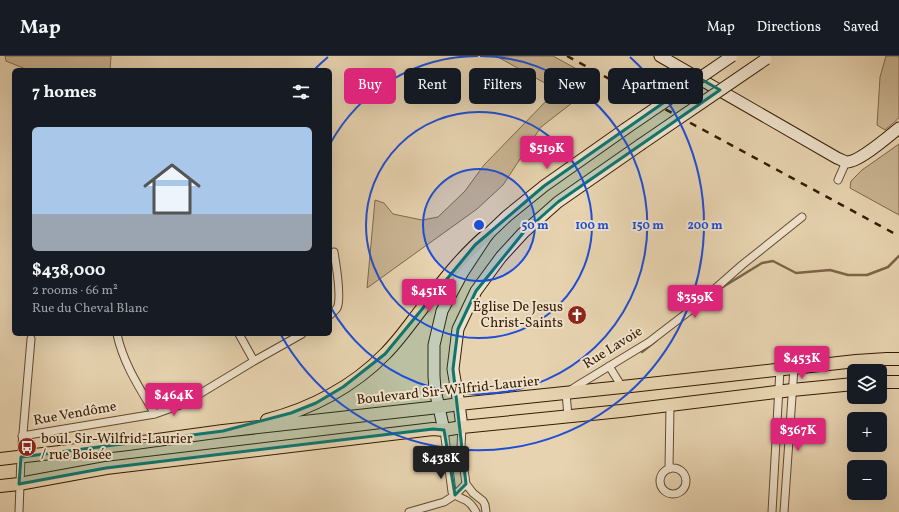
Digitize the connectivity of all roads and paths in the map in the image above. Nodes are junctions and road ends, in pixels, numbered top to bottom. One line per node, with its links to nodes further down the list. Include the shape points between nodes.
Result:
1 (660, 56): 5 (street)
2 (732, 56): 8 (street, bridge, via 544,186)
3 (768, 58): 27 (street, bridge, via 558,202 501,257 476,291 458,329 453,369)
4 (899, 128): 5 (street, via 862,156)
5 (846, 162): 6 (street)
6 (838, 180)
7 (802, 217): 17 (street, Rue Lavoie, via 692,309 649,342)
8 (488, 234): 29 (street, via 442,311 434,345 435,390); 34 (main road, via 460,260 386,354 367,371 316,403 291,413)
9 (334, 252): 10 (street, via 339,297 337,308)
10 (332, 313)
11 (118, 336): 30 (street, via 133,377)
12 (240, 336): 16 (street)
13 (299, 336): 16 (street, Rue Vendôme)
14 (31, 340): 35 (street)
15 (899, 360): 18 (main road, Boulevard Sir-Wilfrid-Laurier, via 856,361)
16 (254, 362): 30 (street, Rue Vendôme, via 182,404)
17 (609, 366): 23 (street); 26 (street, Rue Lavoie)
18 (794, 368): 19 (main road, Boulevard Sir-Wilfrid-Laurier); 24 (street)
19 (780, 370): 23 (main road, Boulevard Sir-Wilfrid-Laurier); 25 (street)
20 (887, 382): 21 (main road)
21 (899, 382)
22 (847, 385): 24 (main road)
23 (622, 387): 26 (main road, Boulevard Sir-Wilfrid-Laurier)
24 (792, 390): 25 (main road); 44 (street)
25 (779, 392): 28 (main road); 43 (street)
26 (566, 393): 27 (main road, Boulevard Sir-Wilfrid-Laurier); 31 (street)
27 (459, 404): 29 (main road, Boulevard Sir-Wilfrid-Laurier); 32 (street)
28 (670, 405): 31 (main road); 38 (street)
29 (439, 407): 33 (street); 34 (main road, Boulevard Sir-Wilfrid-Laurier)
30 (155, 414): 35 (street, Rue Vendôme)
31 (568, 416): 32 (main road)
32 (462, 427): 33 (main road); 40 (street, via 461,446)
33 (444, 430): 39 (main road, via 433,429 106,468); 42 (street, via 452,492)
34 (223, 431): 36 (main road, Boulevard Sir-Wilfrid-Laurier)
35 (22, 436): 36 (street)
36 (21, 457): 37 (main road, Boulevard Sir-Wilfrid-Laurier); 39 (street)
37 (0, 459)
38 (669, 469)
39 (19, 484): 41 (main road); 45 (street)
40 (466, 484): 42 (street); 48 (street, via 483,501)
41 (0, 486)
42 (455, 495): 46 (street, via 444,502); 47 (street, via 467,501)
43 (773, 502): 44 (street); 49 (street)
44 (785, 502): 50 (street)
45 (19, 512)
46 (409, 512)
47 (476, 512)
48 (486, 512)
49 (772, 512)
50 (784, 512)

